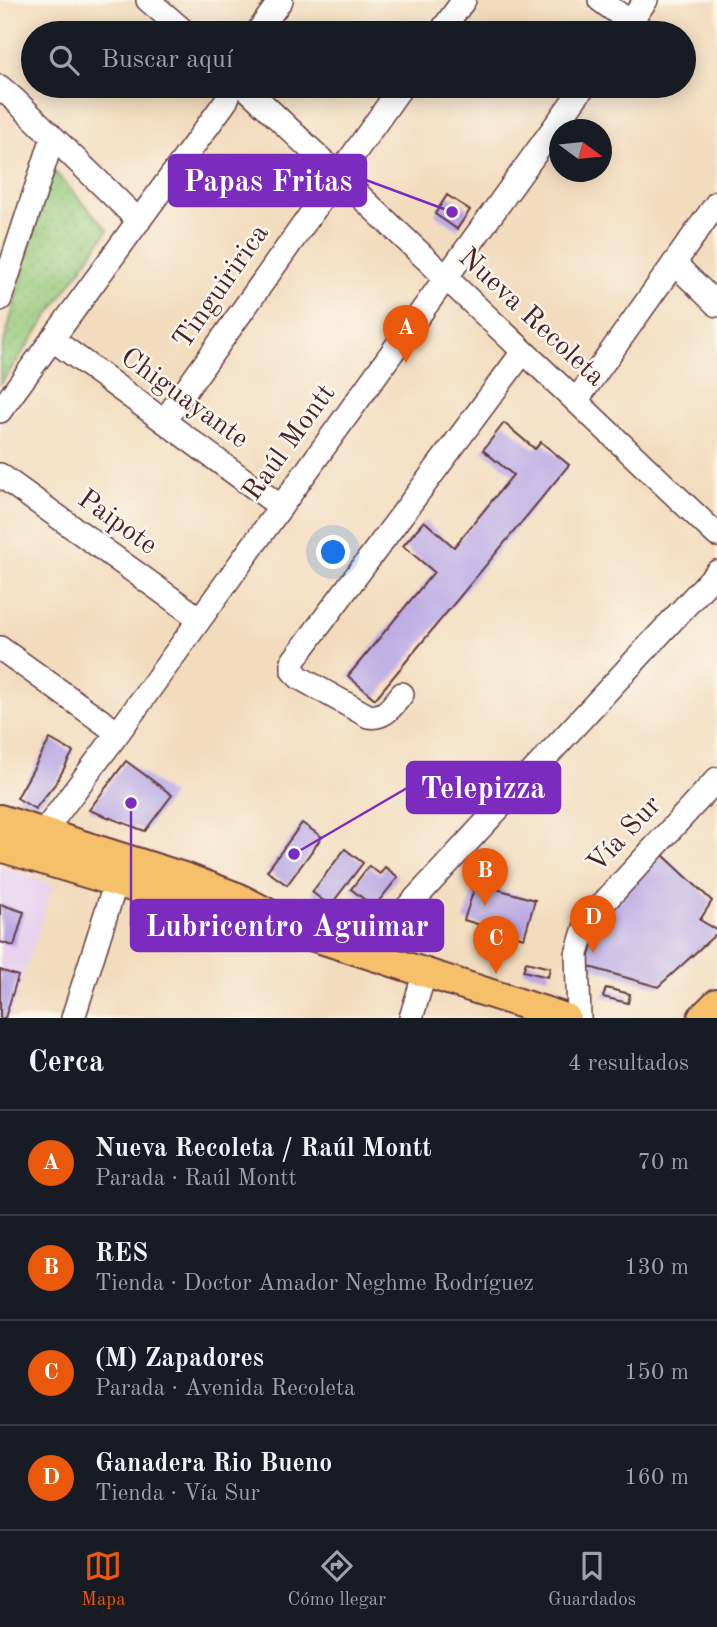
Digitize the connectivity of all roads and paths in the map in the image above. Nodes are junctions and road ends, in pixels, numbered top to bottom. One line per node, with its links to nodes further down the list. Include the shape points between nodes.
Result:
1 (148, 0): 6 (street)
2 (281, 0): 7 (street)
3 (464, 0): 8 (street)
4 (600, 0): 9 (street)
5 (646, 0): 10 (street)
6 (172, 21)
7 (266, 21)
8 (449, 21)
9 (620, 21)
10 (631, 21)
11 (0, 87): 16 (street)
12 (227, 98): 19 (street)
13 (257, 98): 17 (street, Nueva Recoleta)
14 (393, 98): 17 (street, Tinguiririca)
15 (575, 98): 21 (street, Raúl Montt)
16 (53, 137): 19 (street); 22 (street)
17 (338, 175): 21 (street, Nueva Recoleta); 28 (street, Tinguiririca)
18 (717, 203): 20 (street)
19 (139, 221): 24 (street)
20 (674, 264): 23 (street); 26 (street)
21 (445, 278): 25 (street, Nueva Recoleta); 30 (street, Raúl Montt)
22 (0, 299)
23 (717, 305)
24 (52, 339): 27 (street); 28 (street, Chiguayante)
25 (523, 352): 26 (street, Nueva Recoleta); 35 (street, via 293,661 300,678 373,718 382,716)
26 (576, 401): 31 (street, Nueva Recoleta)
27 (0, 411)
28 (164, 421): 30 (street, Chiguayante)
29 (0, 475): 33 (street, Paipote)
30 (281, 507): 33 (street, Raúl Montt)
31 (717, 535)
32 (717, 572): 43 (street)
33 (200, 619): 36 (street, Raúl Montt)
34 (0, 648): 36 (street)
35 (402, 694)
36 (118, 733): 39 (street, Raúl Montt)
37 (717, 779): 48 (street, Vía Sur, via 587,921 577,954)
38 (0, 819): 39 (main road)
39 (43, 833): 42 (main road, via 212,887)
40 (0, 847): 41 (main road)
41 (116, 882): 42 (main road); 45 (street)
42 (305, 934): 43 (main road)
43 (365, 953): 44 (main road)
44 (425, 972): 46 (street); 47 (main road)
45 (73, 1018)
46 (411, 1018)
47 (566, 1018)
48 (579, 1018)

